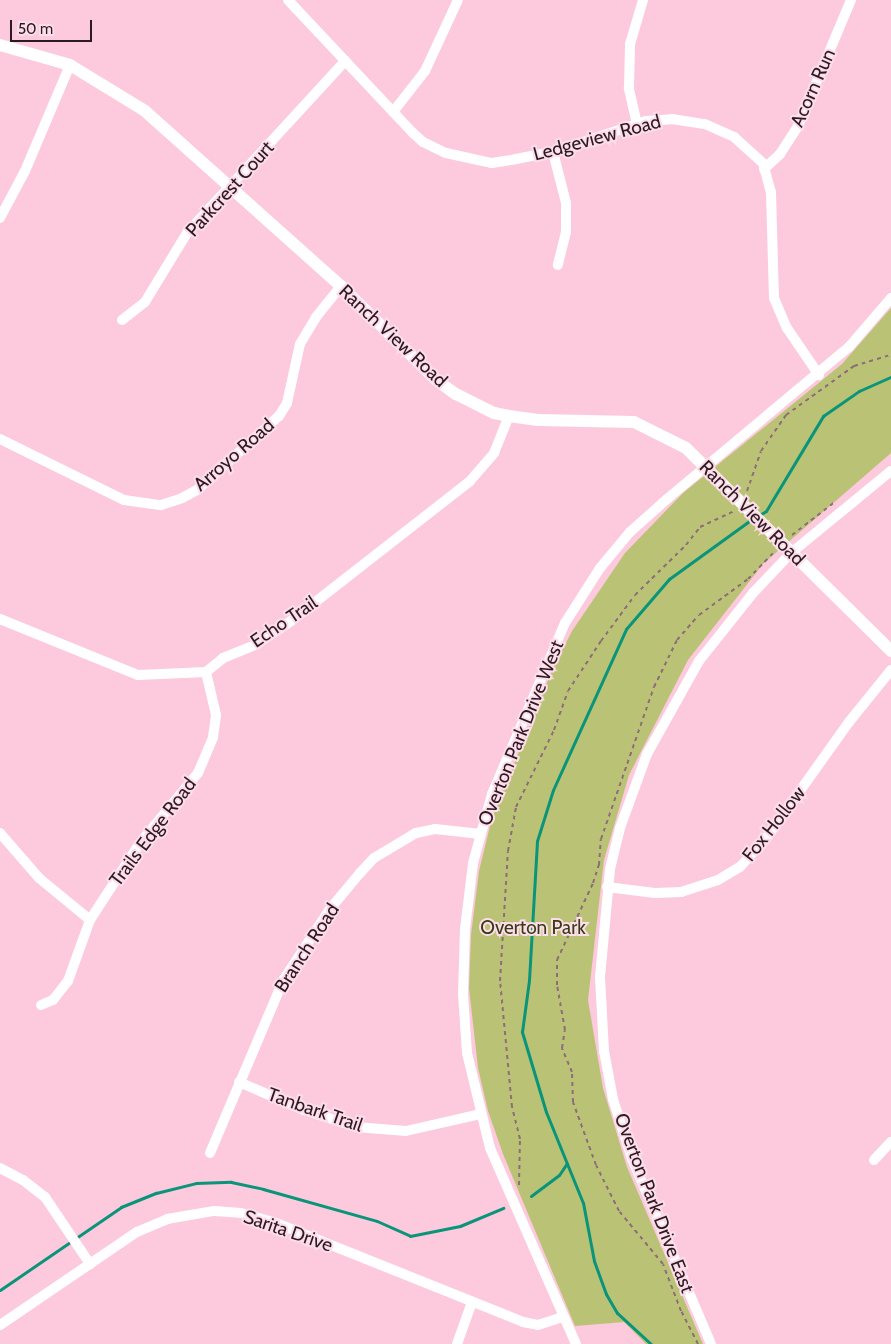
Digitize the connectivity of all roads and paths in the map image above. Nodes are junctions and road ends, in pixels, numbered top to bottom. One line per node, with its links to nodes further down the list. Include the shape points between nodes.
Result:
1 (288, 0): 6 (street, Ledgeview Road)
2 (458, 0): 8 (street, via 425,71)
3 (643, 0): 9 (street, via 630,44 629,88)
4 (851, 0): 11 (street, Acorn Run, via 798,126 780,154)
5 (0, 45): 7 (street, Ranch View Road)
6 (345, 61): 8 (street, Ledgeview Road); 12 (street, Parkcrest Court)
7 (70, 64): 12 (street, Ranch View Road, via 145,111); 13 (street)
8 (393, 112): 10 (street, Ledgeview Road, via 423,142 446,154 492,162)
9 (637, 124): 10 (street, Ledgeview Road); 11 (street, Ledgeview Road, via 672,119 706,124 734,138 757,156)
10 (553, 152): 14 (street, via 566,203 566,232)
11 (764, 169): 19 (street, Ledgeview Road, via 771,200 774,298 787,328)
12 (229, 190): 15 (street, Ranch View Road); 17 (street, Parkcrest Court, via 187,233 145,302)
13 (0, 218)
14 (558, 265)
15 (340, 286): 20 (street, Ranch View Road, via 435,379 472,404); 21 (street, Arroyo Road, via 300,344 287,403 279,416 197,490 182,498 161,505 124,500)
16 (891, 298): 19 (street, Overton Park Drive West, via 862,333)
17 (122, 320)
18 (891, 355): 25 (path, via 854,366 786,414 761,451)
19 (819, 375): 22 (street, Overton Park Drive West)
20 (510, 416): 22 (street, Ranch View Road, via 538,420 612,419 634,422 686,448); 30 (street, Echo Trail, via 494,453 470,481 291,622 258,644 224,658)
21 (0, 439)
22 (705, 466): 25 (street, Ranch View Road); 32 (street, Overton Park Drive West, via 630,532 573,609 496,786)
23 (891, 471): 26 (street, Overton Park Drive East)
24 (844, 495): 26 (path)
25 (740, 507): 26 (street, Ranch View Road); 42 (path, via 700,527 635,595 568,691 554,730 516,807 508,851 500,982 512,1107 520,1140 519,1185)
26 (787, 548): 28 (street, Ranch View Road); 33 (street, Overton Park Drive East, via 699,661 663,720 638,775 620,828); 49 (path, via 699,615 677,640 654,688 601,839 599,865 593,883 557,960 556,985 565,1030 562,1048 572,1072 573,1102 596,1165 619,1211 663,1264 680,1311)
27 (0, 619): 30 (street, via 138,675)
28 (891, 651)
29 (891, 670): 33 (street, Fox Hollow, via 854,715 767,837 740,867 718,880 681,892 655,893)
30 (206, 672): 34 (street, Trails Edge Road, via 216,715 213,737 198,773 140,843)
31 (0, 833): 34 (street, via 39,878)
32 (481, 834): 36 (street, Branch Road, via 435,829 416,833 374,858 300,952 280,987); 37 (street, Overton Park Drive West, via 474,863 463,958 467,1053)
33 (607, 887): 50 (street, Overton Park Drive East, via 601,1004 604,1051 614,1099 632,1159)
34 (90, 920): 35 (street, Trails Edge Road, via 68,981 53,1000)
35 (41, 1005)
36 (239, 1082): 37 (street, Tanbark Trail, via 304,1110 356,1127 406,1131); 39 (street, Branch Road)
37 (480, 1114): 45 (street, Overton Park Drive West, via 496,1163)
38 (891, 1142): 40 (street)
39 (210, 1153)
40 (874, 1160)
41 (0, 1168): 43 (street, via 34,1188 64,1221)
42 (522, 1194)
43 (90, 1264): 44 (street, Sarita Drive, via 137,1232 167,1219 198,1213 241,1213 276,1223); 46 (street, Sarita Drive)
44 (472, 1302): 45 (street, Sarita Drive, via 530,1324); 47 (street)
45 (562, 1318): 48 (street, Overton Park Drive West)
46 (0, 1325)
47 (457, 1344)
48 (576, 1344)
49 (698, 1344)
50 (710, 1344)

